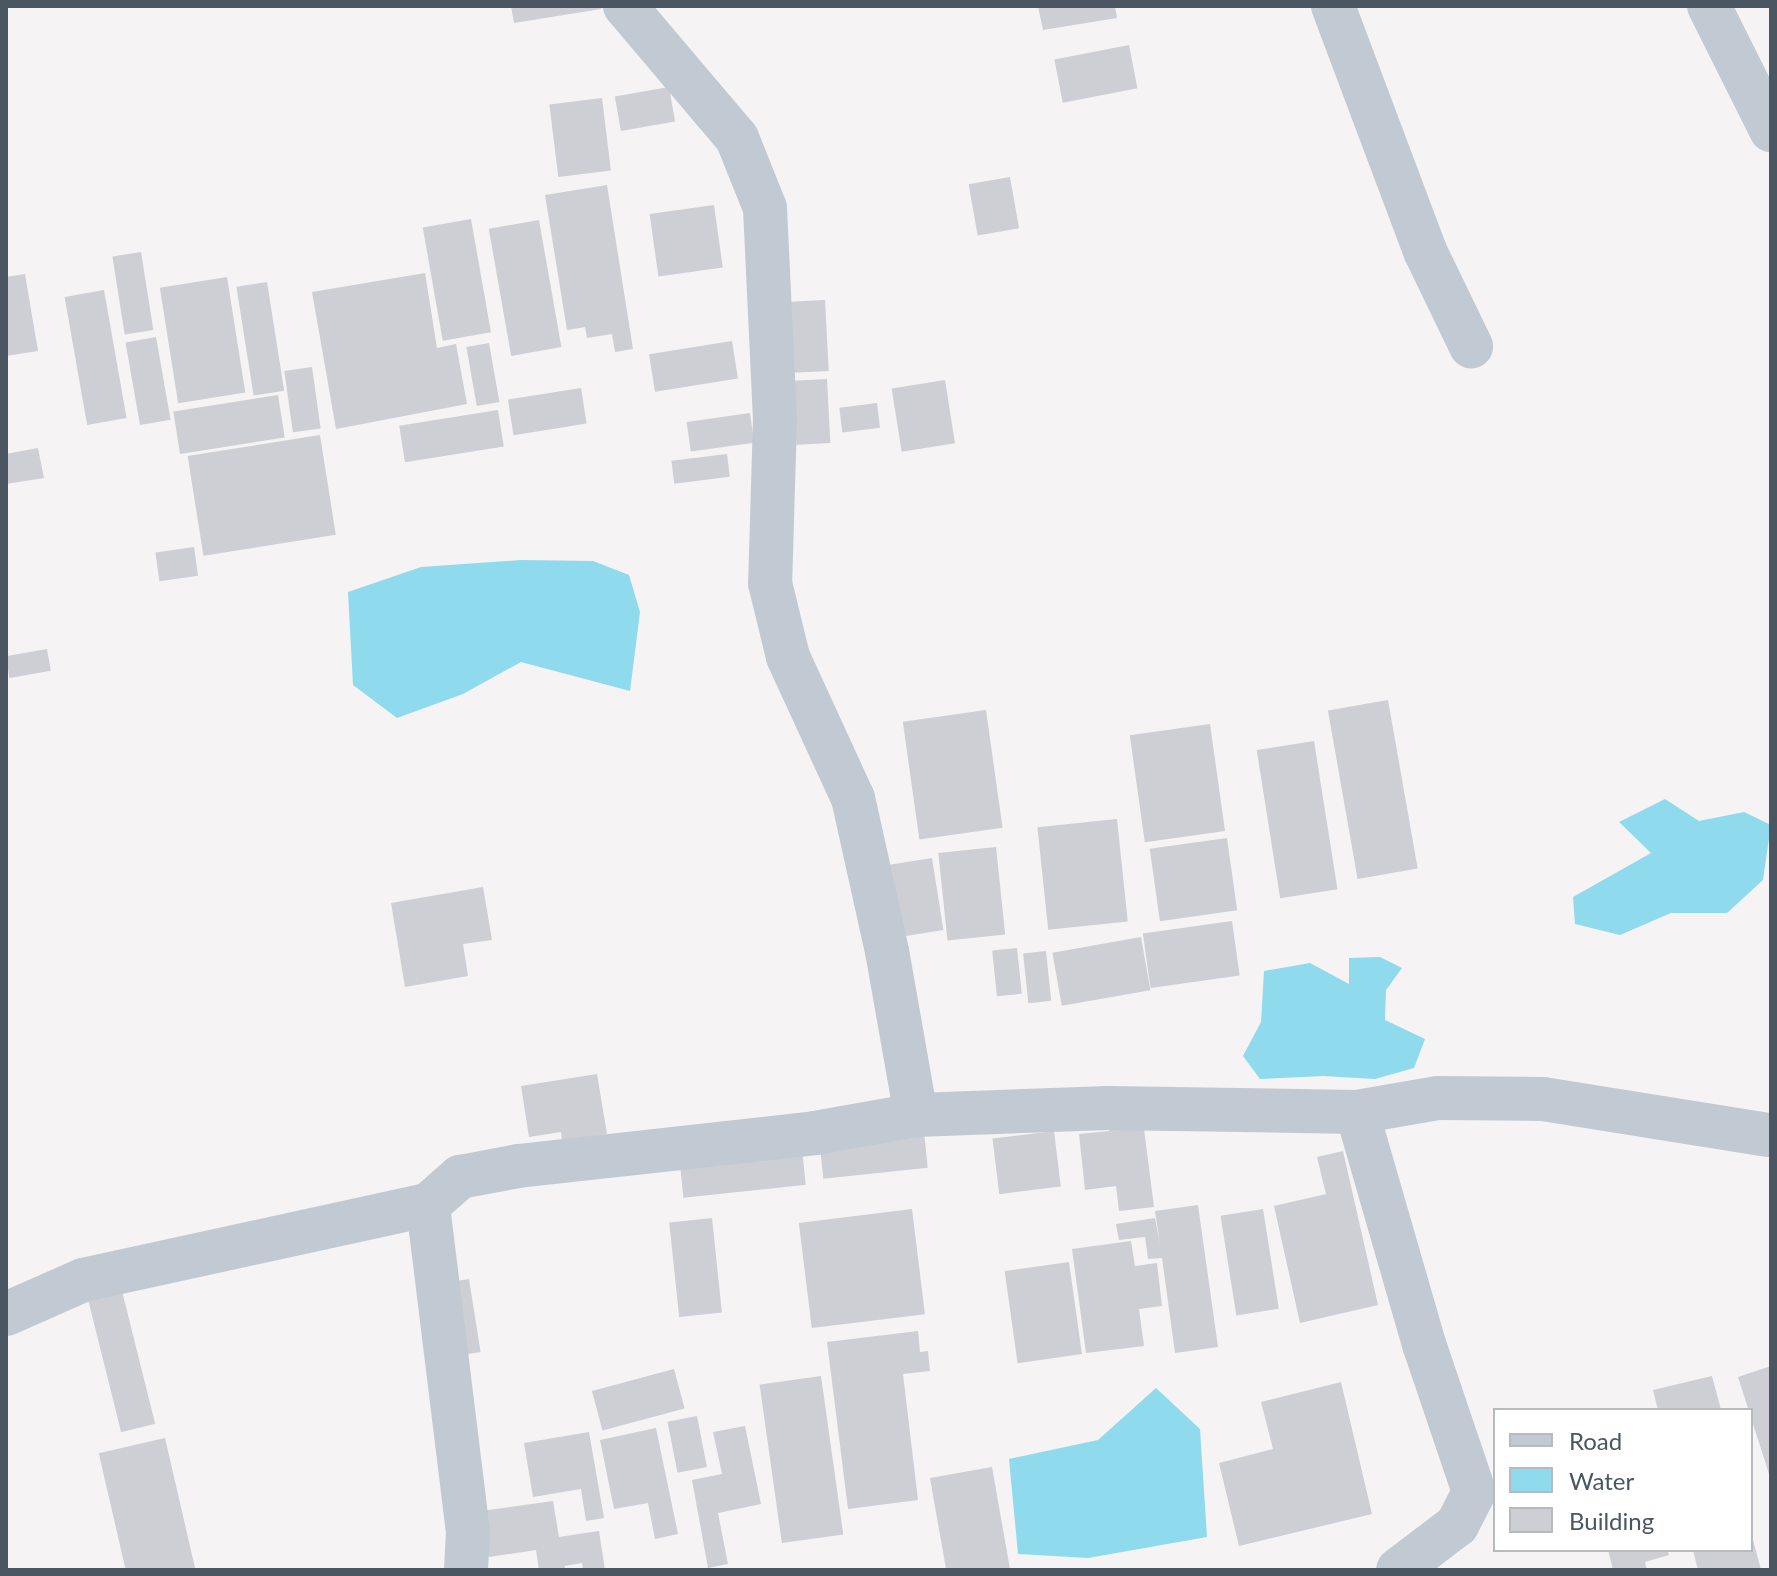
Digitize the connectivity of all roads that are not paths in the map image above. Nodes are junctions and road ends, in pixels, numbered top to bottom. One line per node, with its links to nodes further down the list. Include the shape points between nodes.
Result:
1 (625, 6): 7 (street, via 737,138 765,208 775,419 770,583 788,657 853,798)
2 (1333, 6): 5 (street, via 1425,251)
3 (1709, 6): 4 (street)
4 (1771, 130)
5 (1471, 346)
6 (1357, 1112): 7 (street, via 1108,1108); 8 (street, via 1438,1098 1543,1099); 12 (street, via 1425,1347 1474,1492 1457,1525)
7 (916, 1115): 9 (street, via 800,1135 518,1166 460,1177)
8 (1768, 1135)
9 (428, 1205): 10 (street, via 83,1280); 11 (street, via 468,1532)
10 (6, 1314)
11 (466, 1570)
12 (1398, 1570)

